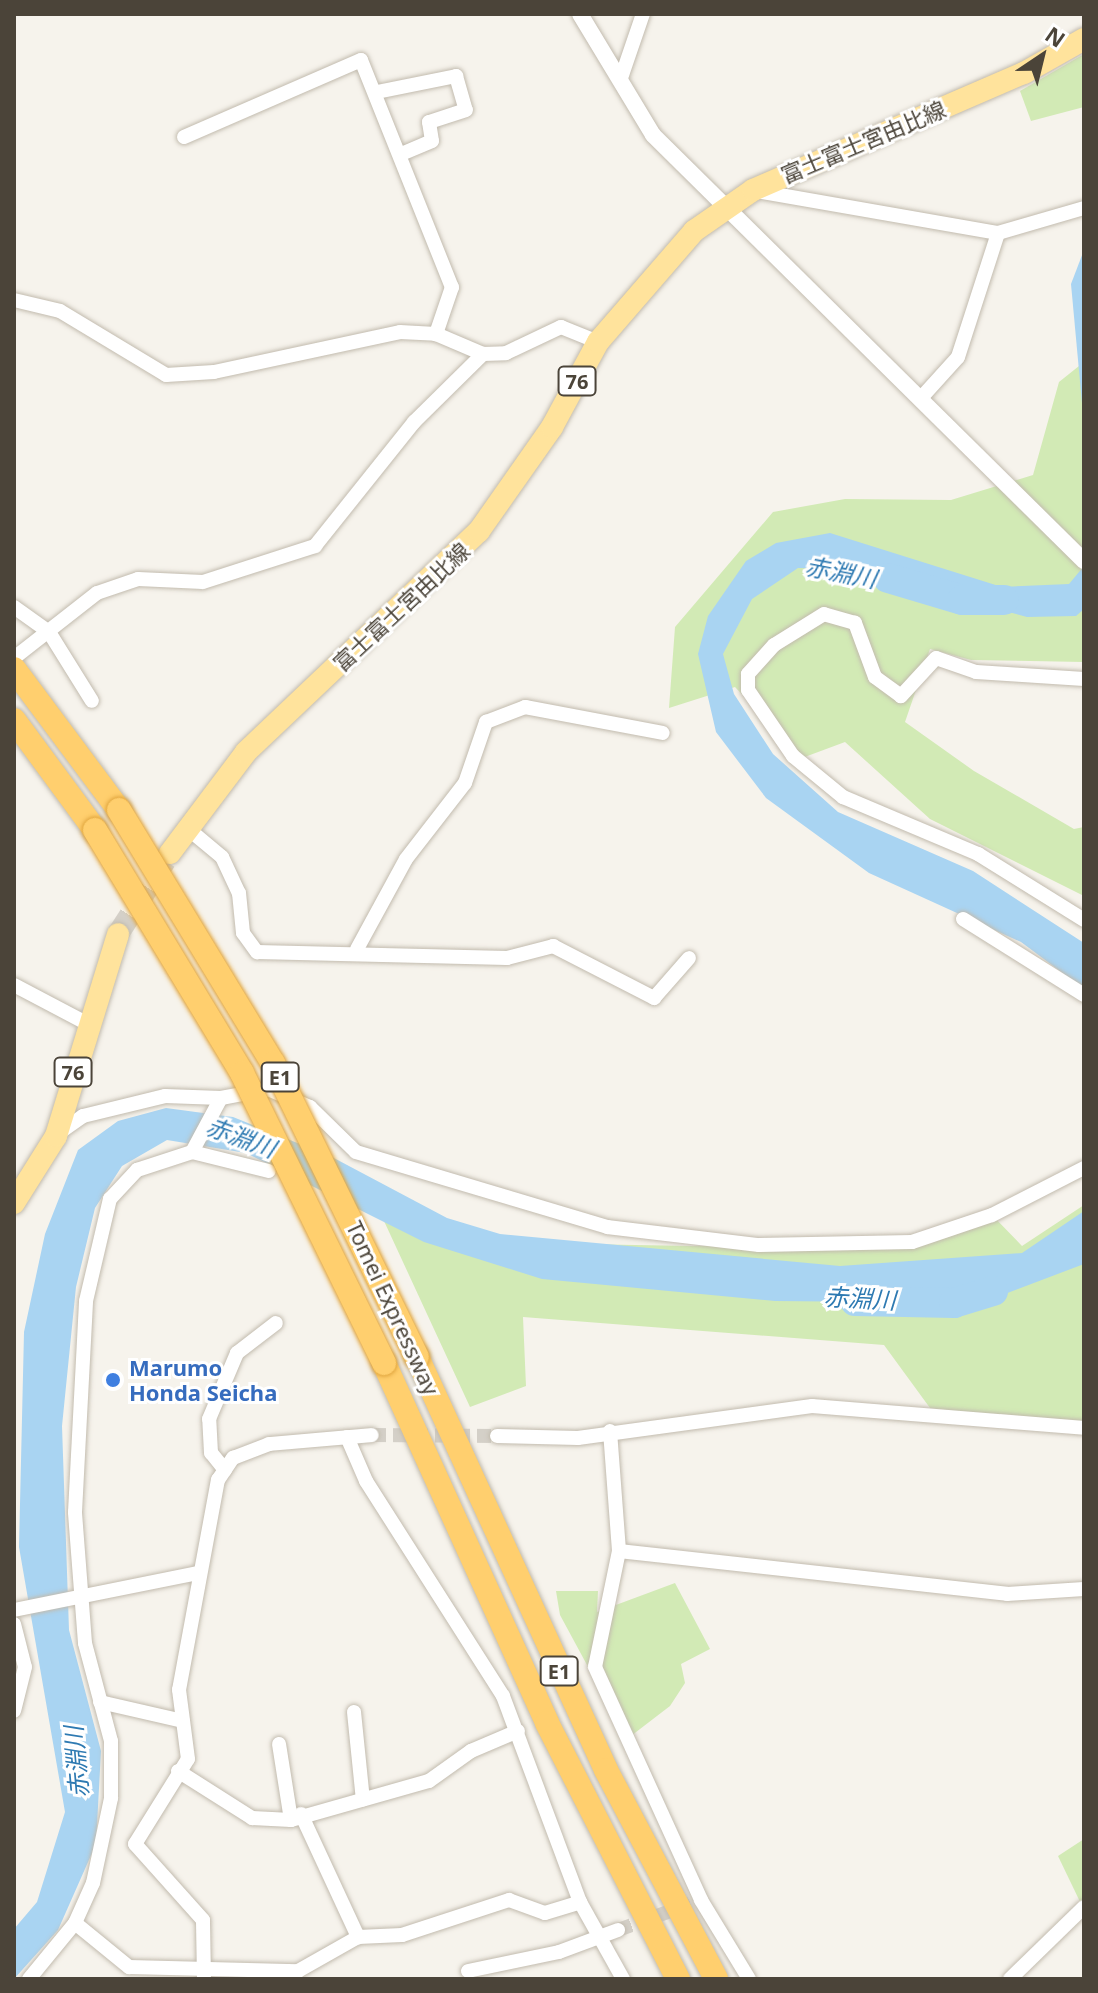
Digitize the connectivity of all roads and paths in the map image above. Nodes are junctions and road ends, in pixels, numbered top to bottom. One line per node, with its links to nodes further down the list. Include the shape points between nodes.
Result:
1 (580, 14): 4 (street)
2 (643, 14): 4 (street)
3 (1084, 39): 8 (main road, 富士富士宮由比線 / 76, via 1024,73)
4 (620, 81): 9 (street, via 653,135)
5 (377, 92): 6 (street, via 361,60); 7 (street); 7 (street, via 456,76 466,110 429,122 432,141)
6 (184, 137)
7 (402, 154): 13 (street, via 452,287)
8 (753, 190): 9 (main road, 富士富士宮由比線 / 76); 11 (street)
9 (725, 207): 14 (main road, 富士富士宮由比線 / 76, via 666,257); 16 (street)
10 (1084, 208): 11 (street)
11 (998, 233): 16 (street, via 958,357)
12 (14, 300): 13 (street, via 60,311 166,375 214,372 354,337)
13 (436, 334): 15 (street)
14 (598, 342): 15 (street, via 561,327 506,353); 26 (main road, 富士富士宮由比線 / 76, via 552,427 479,531 246,752)
15 (483, 354): 19 (street, via 414,422 315,546 203,582 138,579 97,593)
16 (921, 398): 17 (street)
17 (1084, 561)
18 (14, 607): 19 (street)
19 (49, 632): 20 (street); 23 (street)
20 (14, 658)
21 (14, 669): 76 (highway, Tomei Expressway / E1, bridge, via 119,810 273,1063 417,1357 606,1770)
22 (1084, 679): 29 (street, via 976,672 936,658 901,696 875,677 855,623 824,614 774,645 748,674 748,690 793,756 843,797 978,854)
23 (92, 701)
24 (14, 720): 75 (highway, Tomei Expressway / E1, bridge, via 95,830 242,1073 384,1363 547,1723)
25 (663, 733): 31 (street, via 525,707 486,722 465,783 406,859)
26 (186, 827): 27 (main road, 富士富士宮由比線 / 76); 31 (street, via 222,857 239,893 243,933 257,952 281,958)
27 (170, 853)
28 (963, 919): 34 (street)
29 (1084, 920)
30 (118, 934): 35 (main road, 76)
31 (357, 949): 32 (street, via 507,958 553,946 654,998)
32 (689, 958)
33 (14, 986): 35 (street)
34 (1084, 995)
35 (86, 1023): 37 (main road, 76)
36 (221, 1098): 37 (street, via 165,1096 83,1116); 38 (street); 39 (street, via 268,1089 310,1107 356,1152 607,1227 759,1245 912,1242 992,1215)
37 (56, 1136): 41 (main road, 76)
38 (192, 1152): 40 (street); 52 (street, via 123,1180 99,1240 77,1395)
39 (1084, 1168)
40 (269, 1171)
41 (14, 1203)
42 (276, 1323): 48 (street, via 237,1353 209,1419 211,1453)
43 (1084, 1428): 44 (street, via 812,1406)
44 (610, 1431): 46 (street, via 578,1438); 49 (street)
45 (372, 1435): 47 (street)
46 (497, 1436)
47 (347, 1437): 48 (street, via 269,1444 233,1458); 59 (street, via 366,1481)
48 (225, 1470): 50 (street)
49 (619, 1551): 51 (street, via 1007,1594); 77 (street, via 595,1667 701,1900)
50 (197, 1573): 52 (street); 58 (street, via 197,1621 179,1690)
51 (1084, 1589)
52 (81, 1594): 53 (street); 55 (street)
53 (14, 1610)
54 (14, 1624): 56 (street, via 25,1667)
55 (100, 1702): 58 (street); 66 (street, via 111,1741 111,1798 101,1856)
56 (14, 1711)
57 (354, 1712): 62 (street)
58 (183, 1721): 61 (street, via 188,1759)
59 (518, 1731): 62 (street, via 429,1781); 64 (street)
60 (279, 1744): 63 (street)
61 (178, 1771): 63 (street, via 252,1818); 71 (street, via 135,1844 203,1920)
62 (363, 1800): 63 (street)
63 (296, 1817): 68 (street)
64 (580, 1902): 68 (street, via 545,1913 509,1900 402,1935); 69 (street)
65 (1084, 1907): 78 (street)
66 (75, 1923): 71 (street, via 129,1967); 73 (street)
67 (618, 1930): 69 (street)
68 (358, 1937): 72 (street)
69 (598, 1937): 70 (street); 74 (street)
70 (468, 1971)
71 (204, 1974): 72 (street)
72 (300, 1975)
73 (29, 1979)
74 (623, 1979)
75 (678, 1979)
76 (716, 1979)
77 (749, 1979)
78 (1010, 1979)

